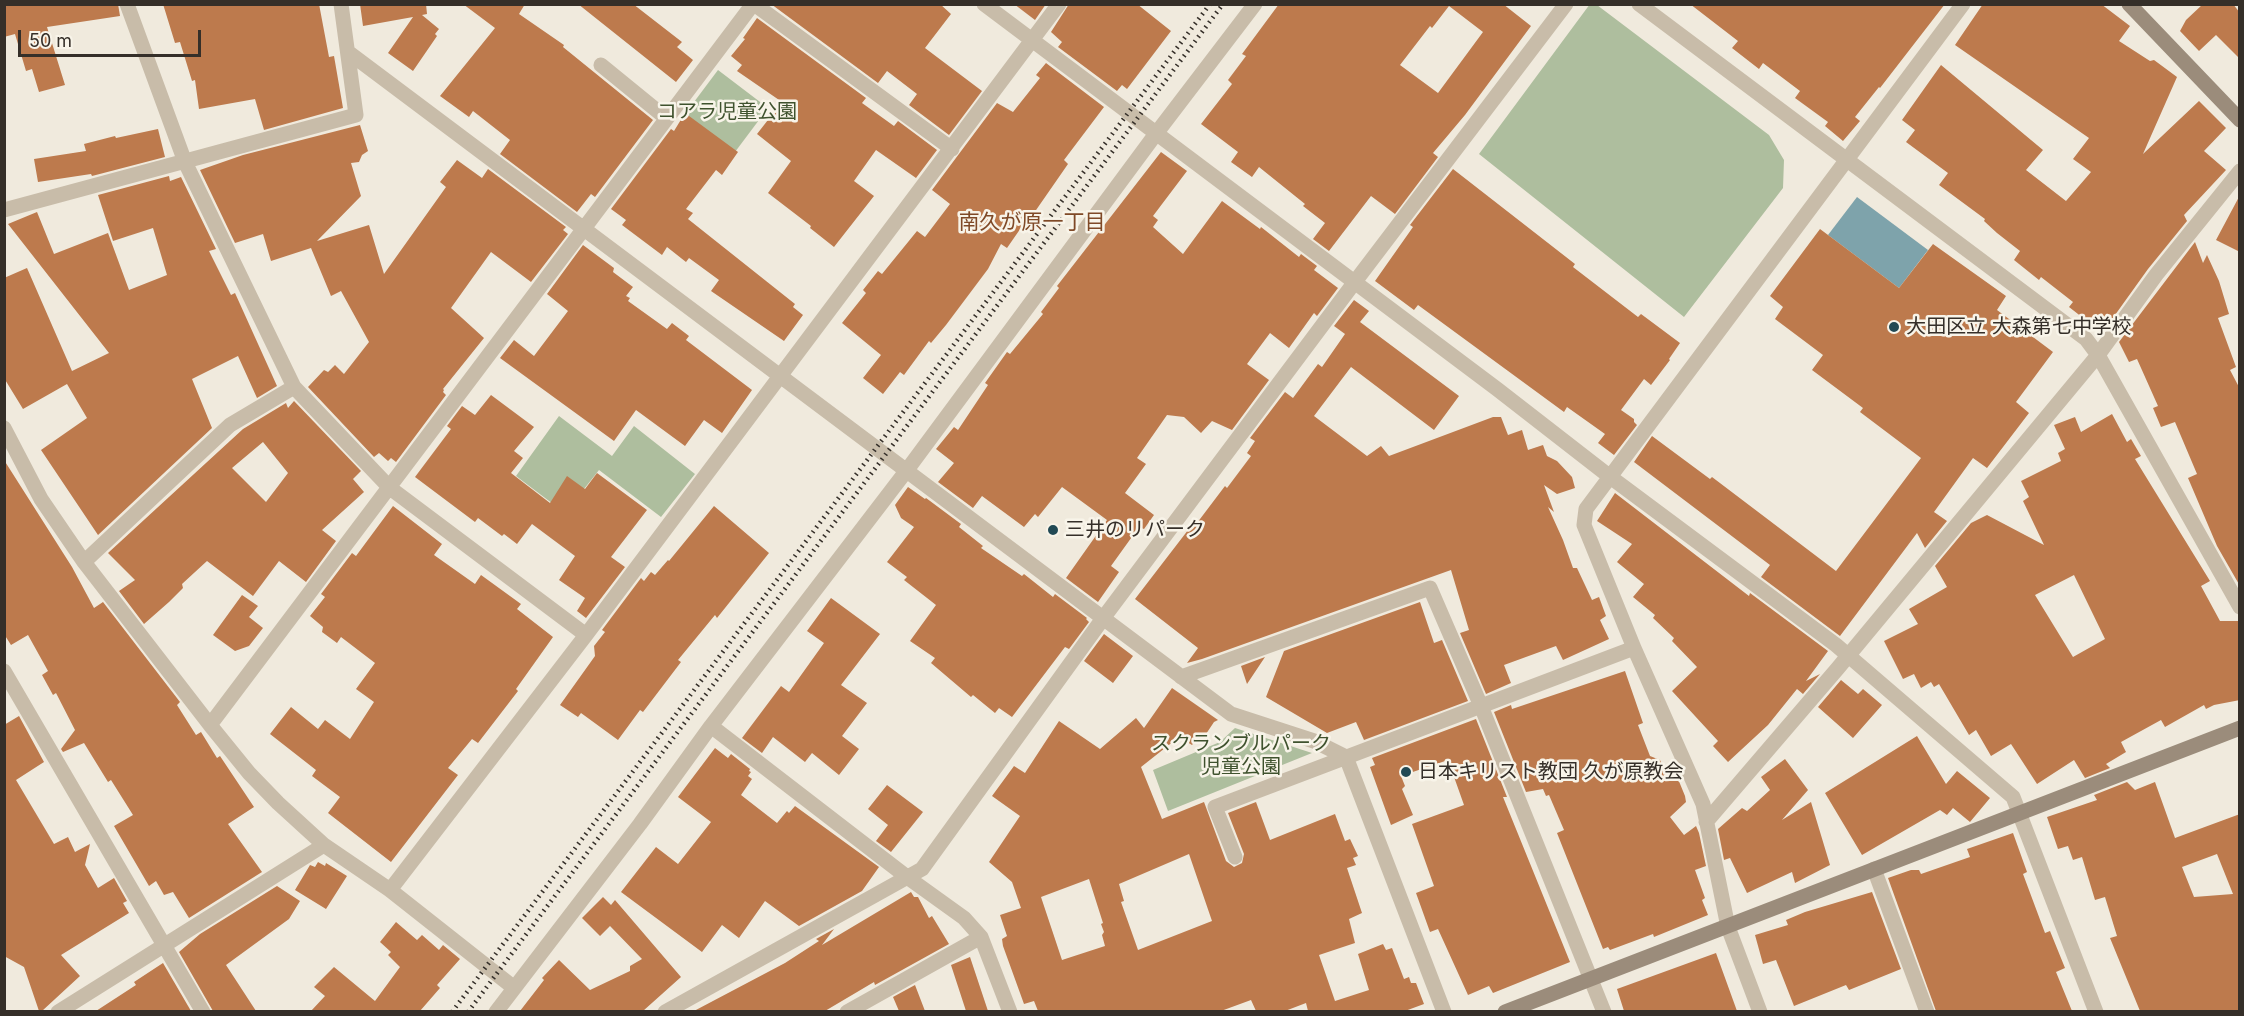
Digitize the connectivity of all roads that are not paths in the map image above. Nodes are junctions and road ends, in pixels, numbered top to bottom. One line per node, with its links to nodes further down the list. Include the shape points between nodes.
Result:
1 (127, 4): 19 (street)
2 (341, 4): 12 (street)
3 (753, 4): 14 (street); 17 (street)
4 (984, 4): 11 (street)
5 (1059, 4): 11 (street)
6 (1256, 4): 16 (street)
7 (1566, 4): 23 (street)
8 (1639, 4): 18 (street)
9 (1963, 4): 18 (street)
10 (2129, 4): 15 (street)
11 (1032, 42): 16 (street); 17 (street)
12 (348, 52): 19 (street, via 356,115); 22 (street)
13 (601, 65): 14 (street)
14 (666, 118): 22 (street)
15 (2240, 120)
16 (1155, 135): 23 (street); 29 (street)
17 (952, 149): 25 (street)
18 (1846, 160): 24 (street, via 2086,339); 30 (street)
19 (185, 162): 21 (street); 26 (street)
20 (2240, 171): 24 (street)
21 (4, 210)
22 (582, 229): 25 (street); 31 (street)
23 (1354, 283): 30 (street); 34 (street)
24 (2098, 355): 33 (street); 37 (street)
25 (782, 376): 29 (street); 35 (street)
26 (294, 387): 31 (street); 32 (street, via 231,425)
27 (4, 428): 28 (street)
28 (11, 456): 32 (street)
29 (907, 470): 34 (street); 42 (street)
30 (1609, 476): 36 (street, via 1586,509 1584,525); 37 (street)
31 (390, 488): 35 (street); 41 (street)
32 (84, 562): 41 (street)
33 (2240, 607)
34 (1104, 617): 39 (street); 50 (street, via 922,868)
35 (586, 635): 51 (street)
36 (1634, 648): 40 (street); 46 (street, via 1703,804)
37 (1849, 655): 45 (street, via 2013,797); 46 (street)
38 (4, 671): 54 (street)
39 (1181, 677): 40 (street, via 1430,588); 44 (street, via 1231,714 1314,741)
40 (1481, 706): 44 (street); 55 (street)
41 (210, 725): 47 (street, via 278,803)
42 (711, 726): 50 (street); 56 (street, via 640,825)
43 (2240, 728): 45 (street)
44 (1346, 757): 48 (street, via 1215,807); 63 (street)
45 (2020, 813): 49 (street); 68 (street)
46 (1706, 822): 52 (street)
47 (324, 845): 51 (street); 54 (street)
48 (1234, 857)
49 (1874, 869): 52 (street); 67 (street)
50 (907, 877): 53 (street, via 964,918); 60 (street)
51 (390, 890): 56 (street)
52 (1728, 927): 55 (street); 66 (street)
53 (981, 937): 61 (street); 62 (street)
54 (164, 945): 57 (street); 58 (street)
55 (1592, 979): 64 (street); 65 (street)
56 (513, 987): 59 (street)
57 (58, 1011)
58 (203, 1011)
59 (496, 1011)
60 (665, 1011)
61 (847, 1011)
62 (1010, 1011)
63 (1444, 1011)
64 (1505, 1011)
65 (1604, 1011)
66 (1760, 1011)
67 (1927, 1011)
68 (2096, 1011)

